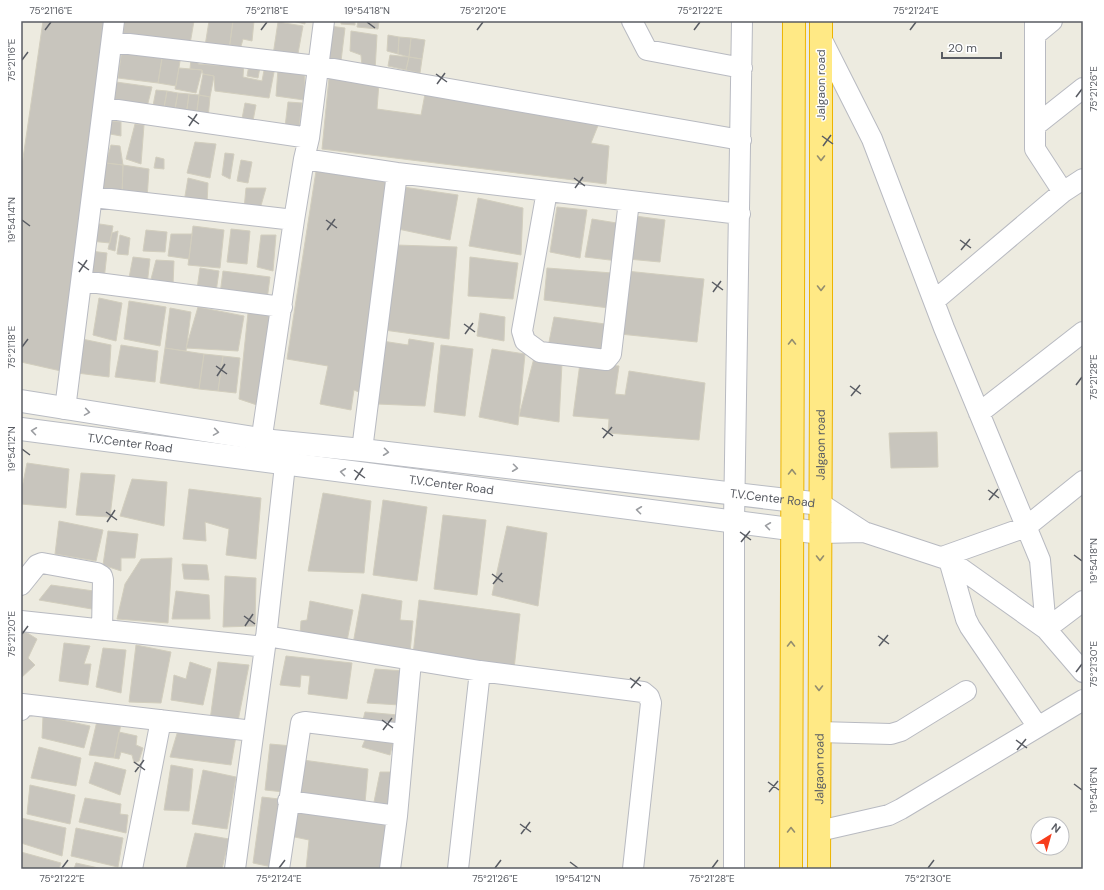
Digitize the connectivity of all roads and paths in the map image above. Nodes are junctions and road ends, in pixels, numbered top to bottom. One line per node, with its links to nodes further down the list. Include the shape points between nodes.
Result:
1 (114, 21): 9 (street)
2 (324, 21): 10 (street)
3 (632, 21): 11 (street, via 647,50)
4 (742, 21): 11 (street)
5 (794, 21): 41 (highway, one-way to 5)
6 (1052, 21): 7 (street)
7 (1035, 28): 14 (street)
8 (821, 29): 27 (street, via 872,139); 42 (highway, Jalgaon road, one-way to 42)
9 (112, 42): 10 (street); 13 (street)
10 (317, 66): 15 (street); 16 (street)
11 (742, 68): 16 (street)
12 (1083, 88): 14 (street)
13 (104, 108): 15 (street); 22 (street)
14 (1035, 126): 21 (street, via 1035,149)
15 (309, 138): 17 (street)
16 (741, 140): 24 (street)
17 (304, 160): 18 (street); 25 (street)
18 (397, 173): 20 (street); 36 (street)
19 (1083, 179): 21 (street)
20 (547, 191): 23 (street); 23 (street, via 522,331 525,341 540,352 606,360 611,354)
21 (1063, 192): 27 (street)
22 (93, 197): 25 (street); 26 (street)
23 (629, 201): 24 (street)
24 (740, 214): 40 (street)
25 (294, 220): 28 (street)
26 (82, 281): 28 (street); 31 (street)
27 (934, 301): 32 (street)
28 (282, 307): 34 (street)
29 (1083, 332): 32 (street)
30 (21, 402): 31 (street, T.V.Center Road)
31 (65, 409): 34 (street, T.V.Center Road, one-way to 34)
32 (979, 413): 44 (street)
33 (21, 429): 37 (street, T.V.Center Road, one-way to 33)
34 (261, 439): 35 (street, T.V.Center Road); 37 (street)
35 (283, 442): 36 (street, T.V.Center Road); 38 (street)
36 (362, 450): 40 (street, T.V.Center Road, one-way to 40)
37 (258, 461): 38 (street, T.V.Center Road)
38 (284, 465): 43 (street, T.V.Center Road, one-way to 38); 54 (street)
39 (1083, 481): 44 (street)
40 (735, 494): 41 (street, T.V.Center Road); 43 (street)
41 (792, 500): 42 (street, T.V.Center Road); 45 (highway)
42 (821, 504): 46 (street, T.V.Center Road); 47 (highway, Jalgaon road)
43 (734, 522): 45 (street, T.V.Center Road, one-way to 43); 75 (street)
44 (1026, 527): 48 (street); 52 (street, via 1040,560)
45 (792, 529): 47 (street, T.V.Center Road); 76 (highway, one-way to 45)
46 (864, 532): 47 (street, T.V.Center Road); 48 (street)
47 (821, 533): 64 (highway, Jalgaon road, one-way to 64)
48 (946, 559): 52 (street); 62 (street, via 968,623)
49 (21, 585): 53 (street, via 37,564 42,563 97,573 103,580)
50 (1083, 601): 52 (street)
51 (21, 621): 53 (street)
52 (1046, 629): 57 (street)
53 (102, 630): 54 (street)
54 (265, 642): 55 (street); 63 (street)
55 (411, 661): 56 (street); 65 (street)
56 (480, 671): 73 (street); 74 (street, via 643,692 649,698 651,703)
57 (1083, 672)
58 (966, 691): 64 (street, via 901,731 891,734)
59 (1083, 700): 62 (street)
60 (21, 710): 61 (street, via 22,704)
61 (162, 720): 63 (street); 69 (street)
62 (1038, 727): 68 (street, via 889,815)
63 (253, 732): 70 (street)
64 (819, 732): 68 (highway, Jalgaon road)
65 (403, 734): 66 (street, via 301,723); 67 (street)
66 (288, 801): 67 (street); 71 (street)
67 (396, 816): 72 (street)
68 (819, 832): 77 (highway, Jalgaon road)
69 (132, 869)
70 (235, 869)
71 (279, 869)
72 (390, 869)
73 (458, 869)
74 (633, 869)
75 (734, 869)
76 (791, 869)
77 (819, 869)

